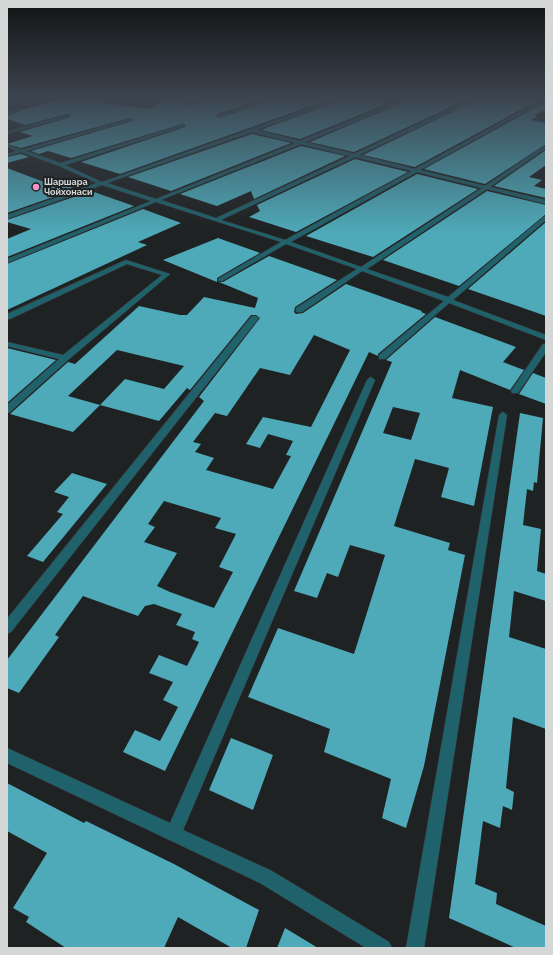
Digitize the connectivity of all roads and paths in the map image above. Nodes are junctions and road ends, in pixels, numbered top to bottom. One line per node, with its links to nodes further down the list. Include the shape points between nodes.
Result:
1 (52, 143): 10 (street)
2 (132, 143): 13 (street)
3 (219, 143): 15 (street)
4 (300, 143): 17 (street)
5 (303, 143): 12 (street)
6 (381, 143): 12 (street)
7 (466, 143): 14 (street)
8 (7, 146): 10 (street)
9 (546, 146): 16 (street)
10 (23, 151): 11 (street); 13 (street)
11 (7, 155)
12 (354, 155): 14 (street); 21 (street)
13 (61, 166): 15 (street)
14 (416, 170): 16 (street); 22 (street)
15 (101, 183): 17 (street); 19 (street)
16 (487, 188): 18 (street); 24 (street)
17 (157, 201): 21 (street); 23 (street)
18 (546, 202)
19 (7, 217)
20 (546, 217): 26 (street)
21 (218, 219): 22 (street)
22 (286, 242): 24 (street); 25 (street)
23 (7, 261)
24 (362, 269): 26 (street); 27 (street)
25 (220, 280)
26 (448, 300): 30 (street); 33 (street)
27 (299, 310)
28 (7, 317): 34 (street, via 126,262 166,274)
29 (255, 318): 39 (street)
30 (546, 338)
31 (7, 344): 34 (street)
32 (546, 346): 36 (street)
33 (382, 357)
34 (65, 358): 37 (street)
35 (371, 380): 41 (street)
36 (515, 391)
37 (7, 410)
38 (503, 415): 43 (street)
39 (7, 628)
40 (7, 755): 41 (street)
41 (174, 833): 42 (street, via 266,877)
42 (383, 948)
43 (415, 948)

